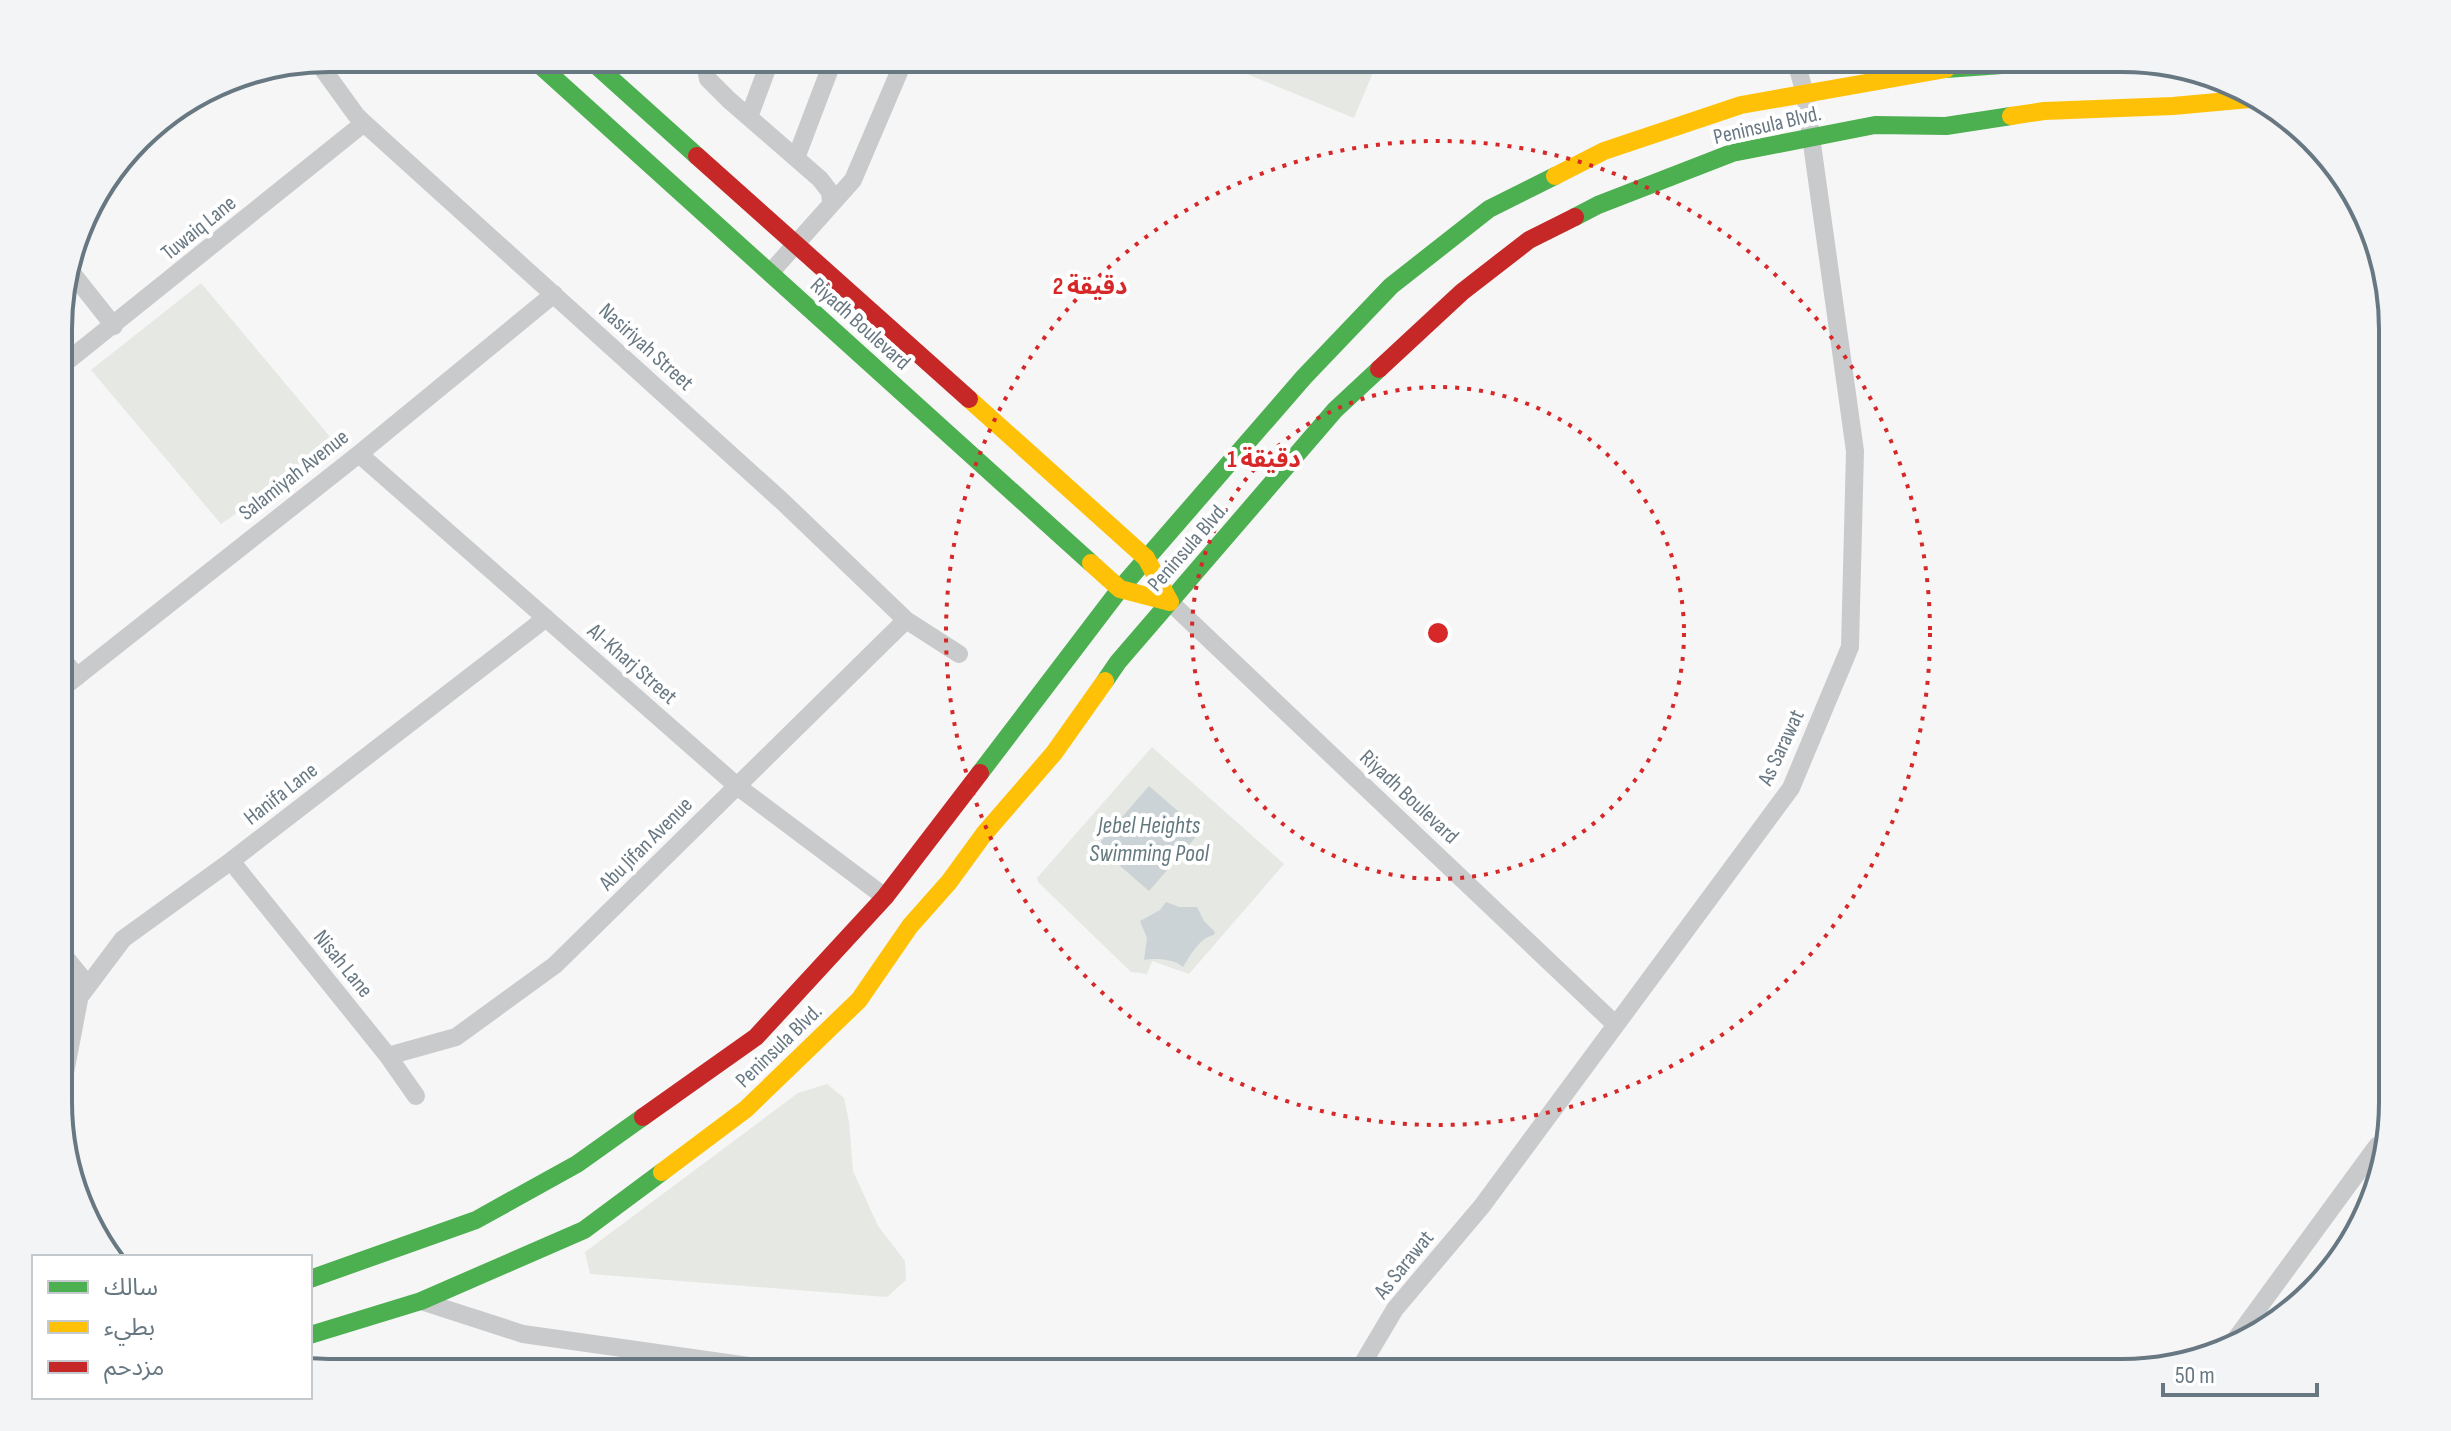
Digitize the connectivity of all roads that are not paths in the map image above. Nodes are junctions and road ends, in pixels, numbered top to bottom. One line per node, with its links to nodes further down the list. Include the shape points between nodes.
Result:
1 (1799, 72): 10 (street, As Sarawat)
2 (1928, 72): 10 (main road, Peninsula Blvd.)
3 (326, 73): 13 (street, Nasiriyah Street)
4 (548, 73): 18 (main road, Riyadh Boulevard)
5 (605, 73): 17 (main road, Riyadh Boulevard)
6 (707, 73): 12 (street)
7 (766, 73): 12 (street)
8 (828, 73): 15 (street)
9 (899, 73): 16 (street, via 853,180)
10 (1805, 94): 14 (street, As Sarawat); 24 (main road, Peninsula Blvd., via 1741,105 1604,151 1489,209 1391,286)
11 (2237, 100): 14 (main road, Peninsula Blvd., via 2044,111 1946,126 1875,125)
12 (749, 117): 15 (street)
13 (364, 123): 20 (street, Nasiriyah Street); 21 (street, Tuwaiq Lane)
14 (1811, 138): 26 (main road, Peninsula Blvd., via 1732,153 1598,205 1529,240 1462,292 1335,410); 39 (street, As Sarawat, via 1855,451 1850,647 1791,788)
15 (796, 158): 16 (street, via 820,179)
16 (831, 202): 17 (street)
17 (795, 244): 18 (street); 24 (main road, Riyadh Boulevard)
18 (770, 273): 25 (main road, Riyadh Boulevard)
19 (77, 279): 21 (street)
20 (554, 294): 23 (street, Salamiyah Avenue); 28 (street, Nasiriyah Street)
21 (114, 326): 22 (street, Tuwaiq Lane)
22 (72, 358)
23 (359, 454): 27 (street, Al-Kharj Street); 31 (street, Salamiyah Avenue)
24 (1146, 558): 25 (main road, Peninsula Blvd.); 26 (main road, Riyadh Boulevard)
25 (1120, 589): 26 (main road, Riyadh Boulevard); 35 (main road, Peninsula Blvd.)
26 (1170, 602): 39 (street, Riyadh Boulevard); 45 (main road, Peninsula Blvd., via 1118,662 1054,753 910,926 859,1000 746,1109 584,1230)
27 (546, 618): 33 (street, Al-Kharj Street); 34 (street, Hanifa Lane)
28 (906, 620): 29 (street, Nasiriyah Street); 33 (street, Abu Jifan Avenue)
29 (959, 654)
30 (72, 671): 31 (street)
31 (77, 677): 32 (street, Salamiyah Avenue)
32 (72, 681)
33 (737, 786): 35 (street, Al-Kharj Street); 41 (street, Abu Jifan Avenue, via 555,965 456,1037)
34 (231, 861): 37 (street, Hanifa Lane, via 123,939); 41 (street, Nisah Lane)
35 (885, 897): 44 (main road, Peninsula Blvd., via 756,1037 577,1164 476,1220)
36 (72, 966): 37 (street, via 83,979)
37 (80, 996): 38 (street, Hanifa Lane); 40 (street)
38 (72, 1007)
39 (1616, 1025): 48 (street, As Sarawat, via 1482,1206 1395,1309)
40 (72, 1037)
41 (388, 1056): 42 (street, Nisah Lane)
42 (416, 1096)
43 (2374, 1150): 46 (street)
44 (312, 1278)
45 (421, 1301): 47 (main road, Peninsula Blvd.); 49 (street, via 523,1334)
46 (2244, 1328)
47 (312, 1334)
48 (1366, 1358)
49 (699, 1359)

